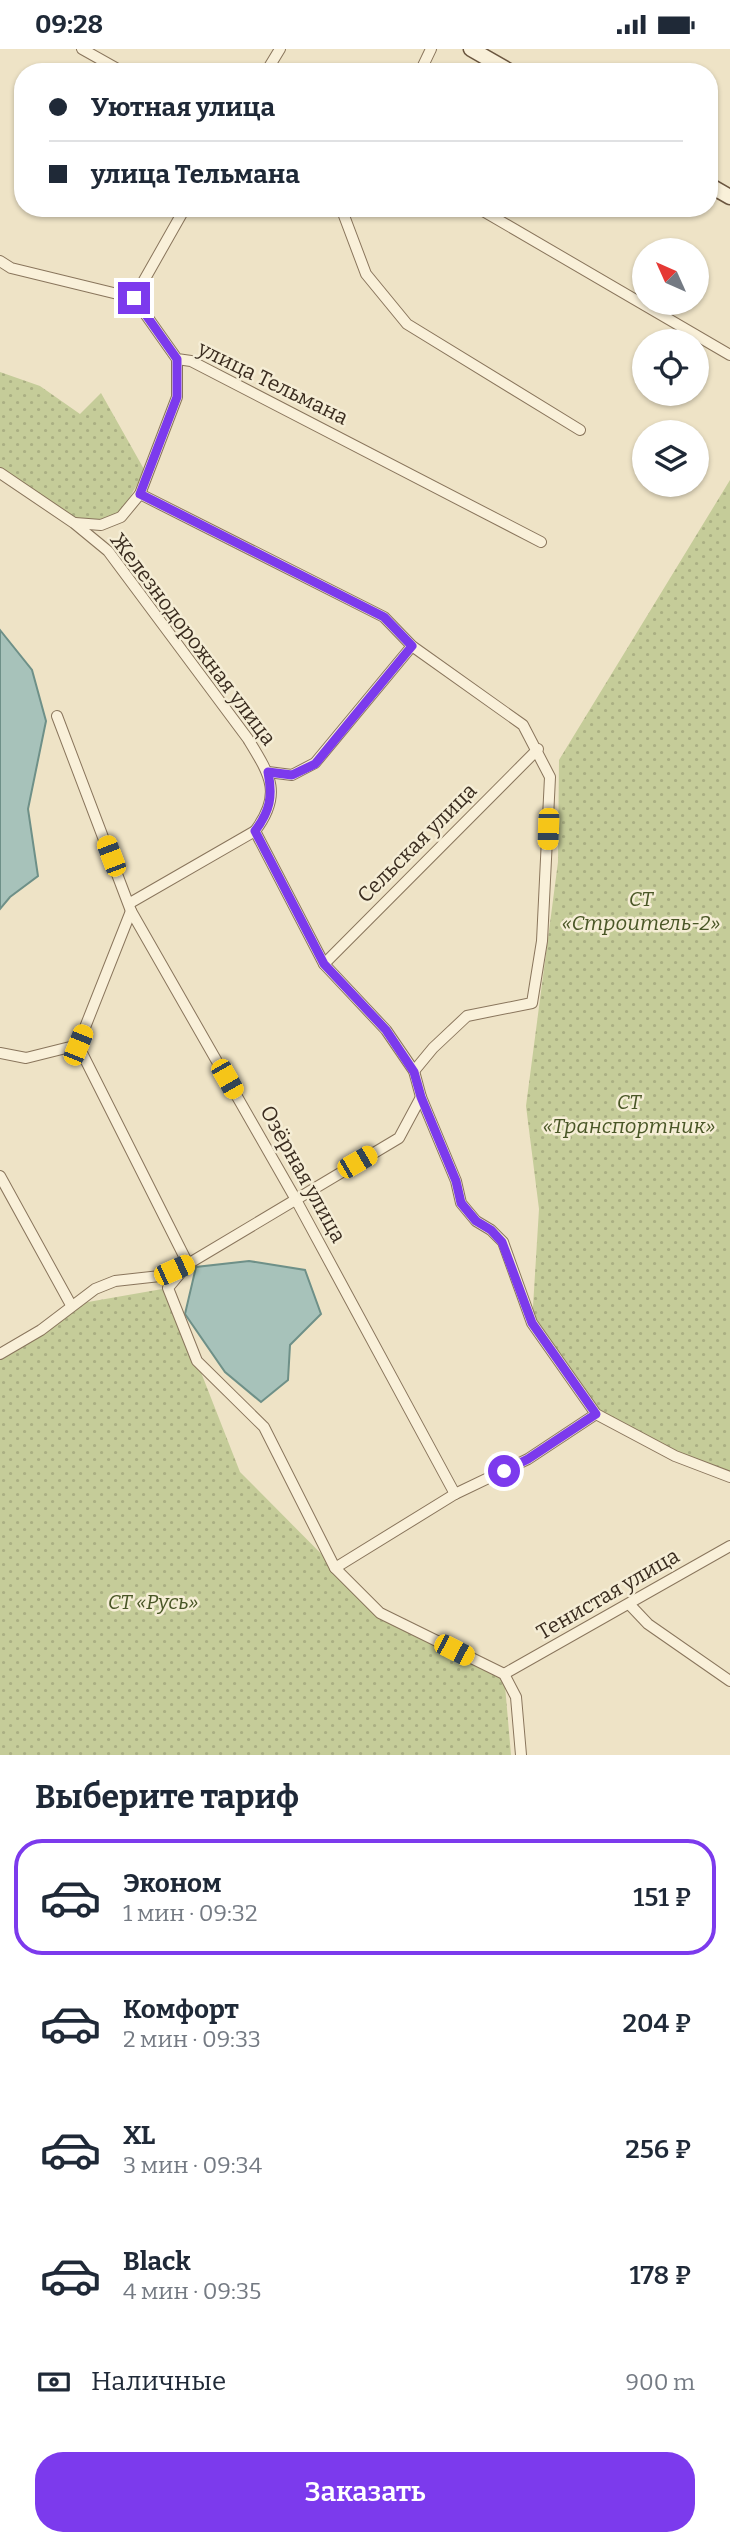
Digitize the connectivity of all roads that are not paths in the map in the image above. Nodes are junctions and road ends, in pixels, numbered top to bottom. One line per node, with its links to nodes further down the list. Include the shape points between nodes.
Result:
1 (82, 49): 3 (street)
2 (471, 49): 4 (street)
3 (107, 63)
4 (495, 63)
5 (180, 217): 9 (street)
6 (345, 217): 12 (street, via 366,274 407,324)
7 (493, 217): 10 (street)
8 (0, 261): 9 (street, via 11,268)
9 (134, 298): 11 (street, улица Тельмана)
10 (730, 355)
11 (177, 359): 14 (street, via 177,397); 16 (street, улица Тельмана, via 191,361)
12 (580, 430)
13 (0, 473): 15 (street, Железнодорожная улица)
14 (140, 494): 15 (street, via 121,517 102,525); 17 (street, via 384,617)
15 (74, 523): 20 (street, Железнодорожная улица, via 108,551)
16 (541, 542)
17 (412, 646): 19 (street, via 523,725); 20 (street, via 315,764 292,775)
18 (57, 716): 22 (street, Озёрная улица)
19 (538, 749): 23 (street, Сельская улица); 26 (street, via 550,777 542,941 532,1003 467,1016)
20 (268, 772): 21 (street, Железнодорожная улица, via 272,794 267,815)
21 (255, 831): 22 (street); 23 (street)
22 (130, 907): 24 (street); 29 (street, Озёрная улица)
23 (324, 964): 26 (street, via 386,1030)
24 (78, 1045): 25 (street, via 26,1058); 30 (street)
25 (0, 1053)
26 (414, 1072): 27 (street)
27 (421, 1097): 29 (street, via 399,1138); 33 (street, via 461,1203 502,1242 532,1323)
28 (0, 1176): 31 (street)
29 (295, 1198): 30 (street); 35 (street, Озёрная улица)
30 (188, 1264): 31 (street, via 160,1276 115,1281); 37 (street, via 168,1288 197,1361 264,1427)
31 (71, 1305): 32 (street, via 41,1330)
32 (0, 1354)
33 (596, 1414): 34 (street, via 675,1456); 35 (street, via 528,1459)
34 (730, 1476)
35 (455, 1494): 37 (street)
36 (730, 1546): 38 (street, Тенистая улица)
37 (335, 1568): 39 (street, via 380,1613)
38 (630, 1605): 39 (street, Тенистая улица); 40 (street, via 648,1625)
39 (504, 1675): 41 (street, via 516,1697)
40 (730, 1681)
41 (521, 1755)

